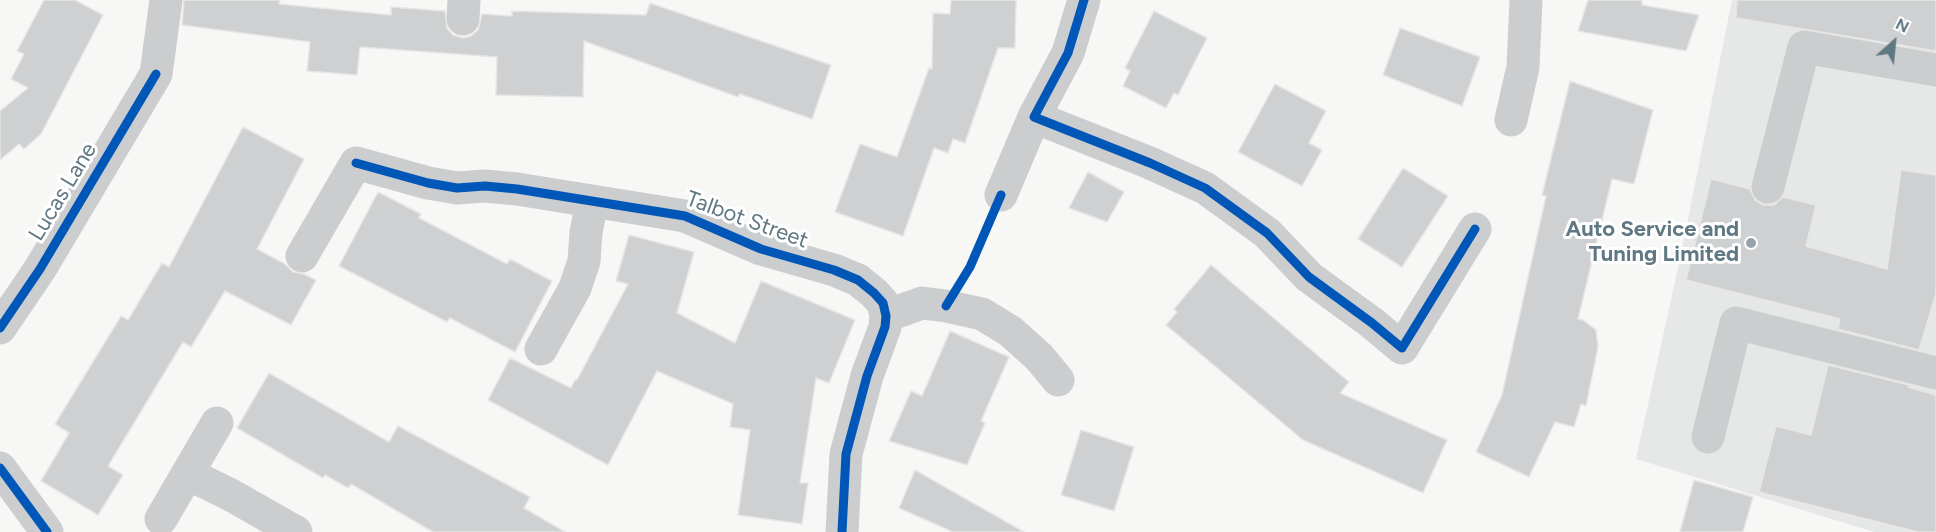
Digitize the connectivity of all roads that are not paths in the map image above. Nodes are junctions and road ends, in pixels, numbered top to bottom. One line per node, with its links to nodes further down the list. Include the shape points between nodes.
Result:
1 (166, 0): 13 (street, Lucas Lane, via 156,74 40,269)
2 (1084, 0): 5 (street, via 1068,52)
3 (1526, 0): 6 (street, via 1523,68)
4 (1936, 70): 7 (street, via 1804,47)
5 (1034, 117): 8 (street); 10 (street, via 1205,188 1268,233 1309,277 1402,348)
6 (1511, 120)
7 (1768, 187)
8 (1001, 195)
9 (592, 203): 11 (street, Talbot Street, via 506,188 447,186 356,163); 12 (street, Talbot Street, via 684,216 761,249 834,270 858,280 874,293 883,303); 14 (street, via 584,261 575,288)
10 (1475, 229)
11 (302, 256)
12 (886, 316): 16 (street, via 922,303 982,315 1010,331); 24 (street, via 846,454)
13 (0, 328)
14 (541, 349)
15 (1936, 373): 18 (street, via 1736,323)
16 (1058, 380)
17 (217, 423): 20 (street)
18 (1708, 437)
19 (0, 468): 22 (street)
20 (188, 474): 21 (street); 23 (street)
21 (161, 519)
22 (47, 532)
23 (297, 532)
24 (842, 532)

